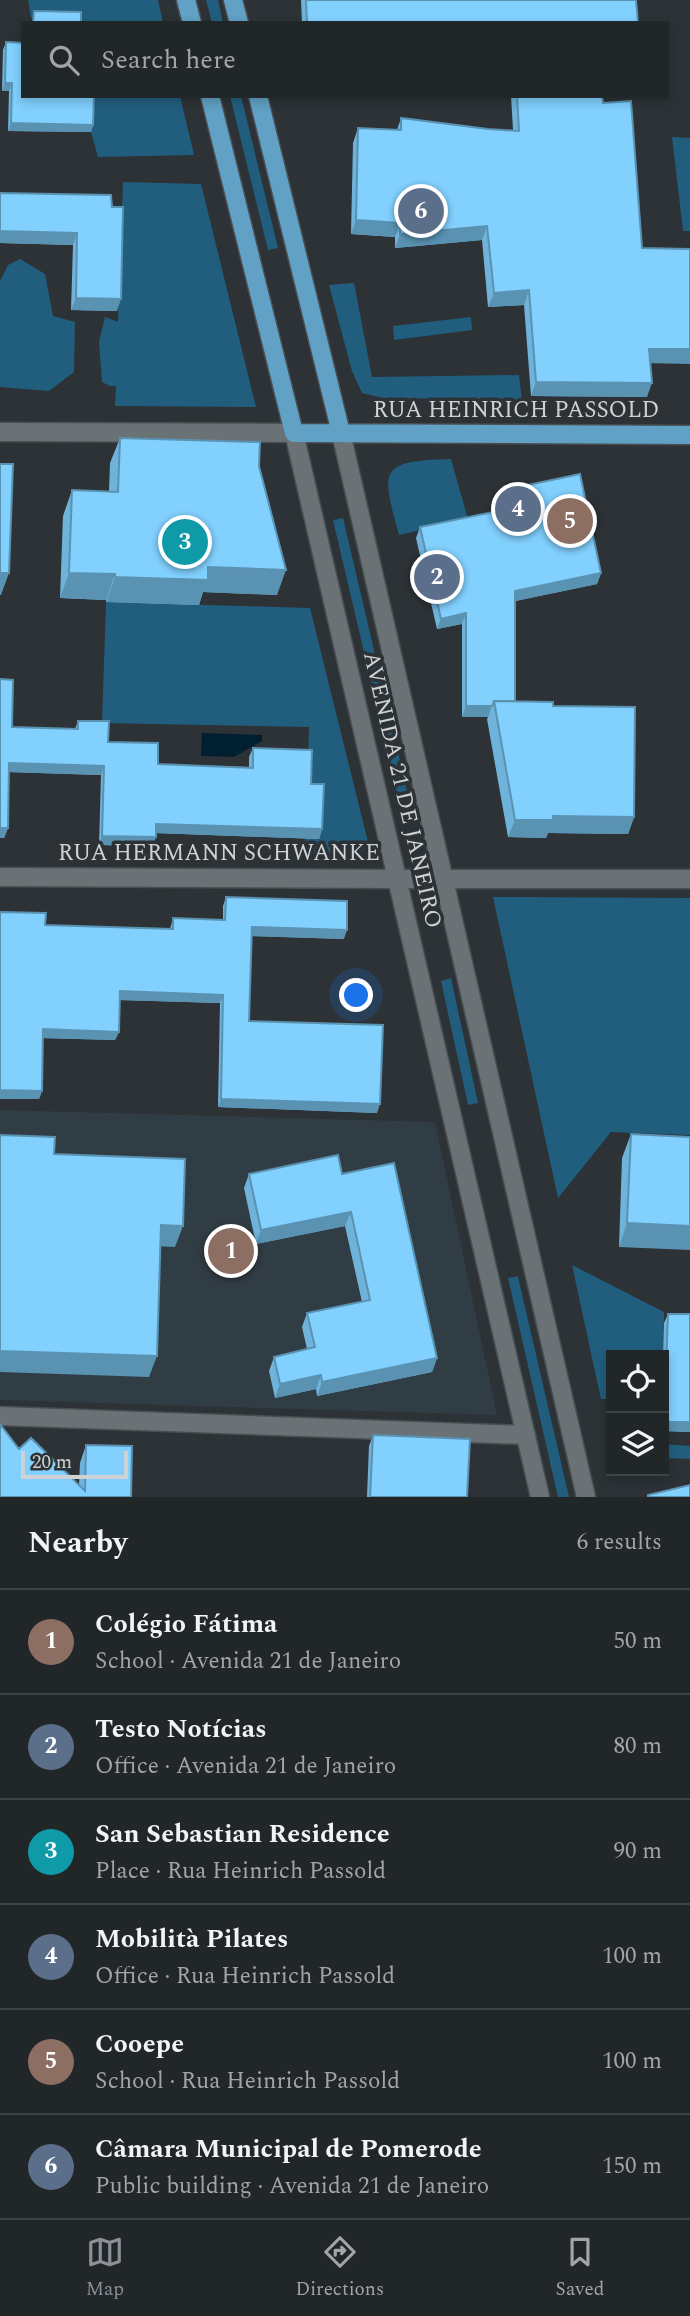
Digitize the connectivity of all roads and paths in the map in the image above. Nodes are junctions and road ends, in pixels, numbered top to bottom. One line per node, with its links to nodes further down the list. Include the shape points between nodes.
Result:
1 (186, 0): 3 (main road)
2 (233, 0): 4 (main road)
3 (191, 21)
4 (238, 21)
5 (211, 98): 8 (main road, AVENIDA 21 DE JANEIRO)
6 (259, 98): 9 (main road, AVENIDA 21 DE JANEIRO)
7 (0, 432): 8 (main road)
8 (295, 433): 9 (main road, RUA HEINRICH PASSOLD); 12 (main road, AVENIDA 21 DE JANEIRO)
9 (341, 433): 10 (main road, RUA HEINRICH PASSOLD); 13 (main road, AVENIDA 21 DE JANEIRO)
10 (690, 435)
11 (0, 877): 12 (main road, RUA HERMANN SCHWANKE)
12 (398, 879): 13 (main road, RUA HERMANN SCHWANKE); 16 (main road, AVENIDA 21 DE JANEIRO)
13 (444, 879): 14 (main road, RUA HERMANN SCHWANKE); 18 (main road, AVENIDA 21 DE JANEIRO)
14 (690, 880)
15 (0, 1416): 16 (main road)
16 (526, 1435): 17 (main road, AVENIDA 21 DE JANEIRO)
17 (540, 1497)
18 (586, 1497)

